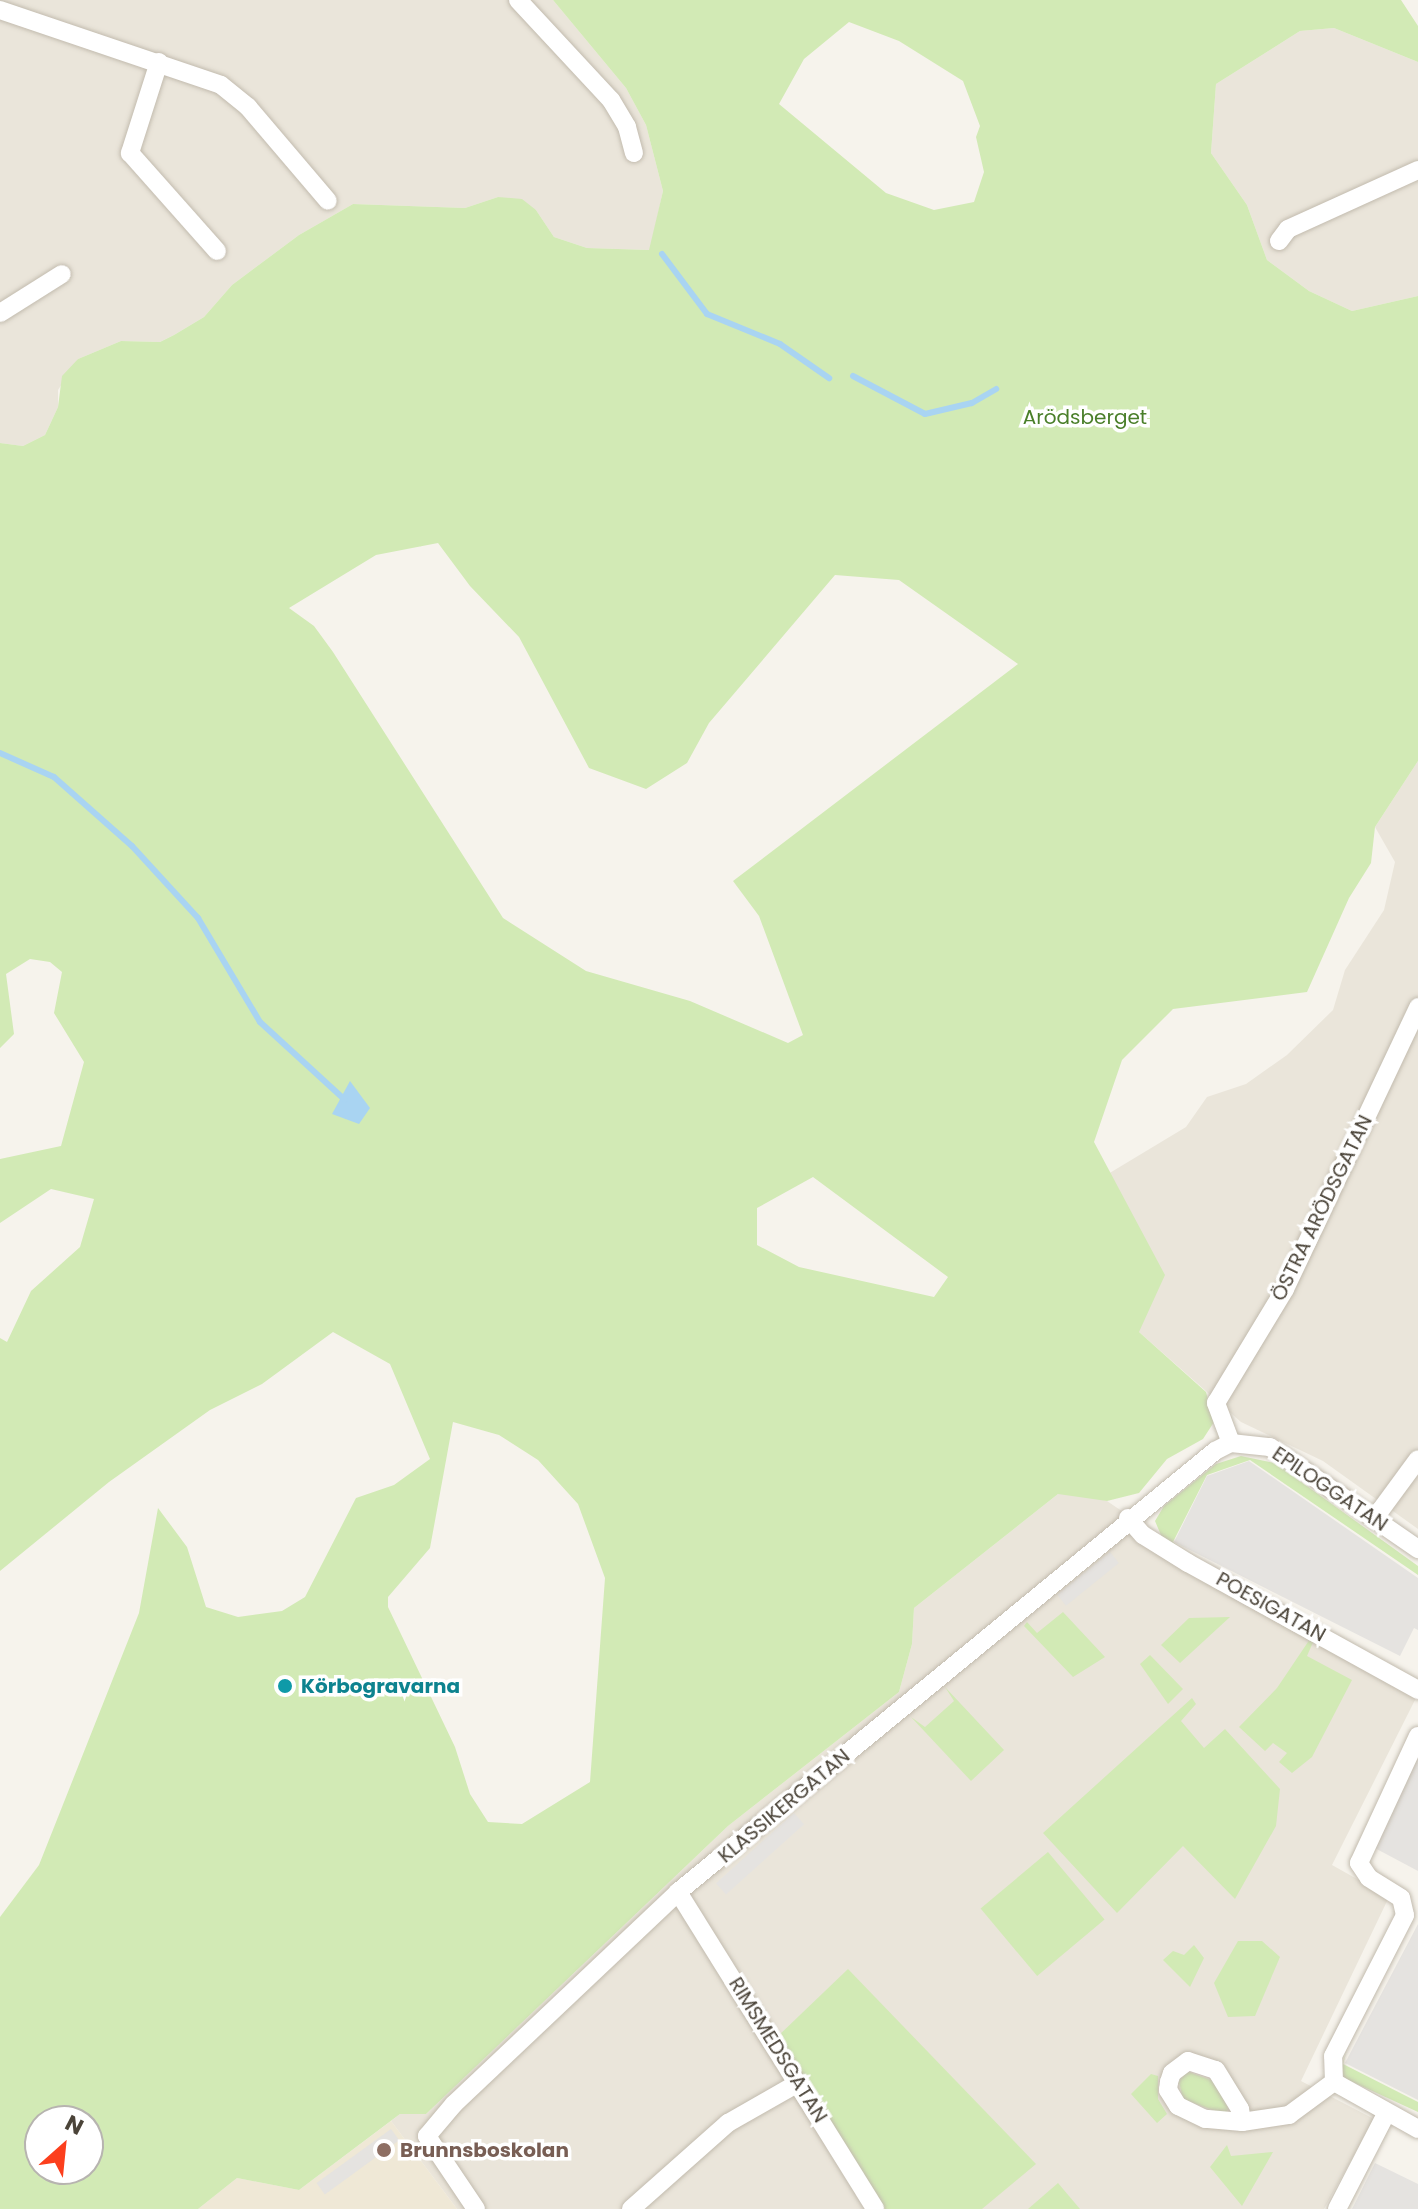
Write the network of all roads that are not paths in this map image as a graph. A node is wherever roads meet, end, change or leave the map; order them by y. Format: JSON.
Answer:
{"nodes":[{"id":1,"x":518,"y":0,"type":"edge"},
{"id":2,"x":0,"y":10,"type":"edge"},
{"id":3,"x":159,"y":62,"type":"junction"},
{"id":4,"x":634,"y":153,"type":"dead end"},
{"id":5,"x":1418,"y":170,"type":"edge"},
{"id":6,"x":328,"y":201,"type":"dead end"},
{"id":7,"x":1279,"y":241,"type":"dead end"},
{"id":8,"x":217,"y":251,"type":"dead end"},
{"id":9,"x":62,"y":274,"type":"dead end"},
{"id":10,"x":0,"y":313,"type":"edge"},
{"id":11,"x":1418,"y":1007,"type":"edge"},
{"id":12,"x":1231,"y":1443,"type":"junction"},
{"id":13,"x":1418,"y":1459,"type":"edge"},
{"id":14,"x":1128,"y":1518,"type":"junction"},
{"id":15,"x":1374,"y":1519,"type":"junction"},
{"id":16,"x":1418,"y":1549,"type":"edge"},
{"id":17,"x":1418,"y":1690,"type":"edge"},
{"id":18,"x":1418,"y":1736,"type":"edge"},
{"id":19,"x":678,"y":1892,"type":"junction"},
{"id":20,"x":1334,"y":2082,"type":"junction"},
{"id":21,"x":798,"y":2083,"type":"junction"},
{"id":22,"x":1386,"y":2114,"type":"junction"},
{"id":23,"x":1242,"y":2122,"type":"dead end"},
{"id":24,"x":1418,"y":2129,"type":"edge"},
{"id":25,"x":476,"y":2209,"type":"edge"},
{"id":26,"x":631,"y":2209,"type":"edge"},
{"id":27,"x":875,"y":2209,"type":"edge"},
{"id":28,"x":1337,"y":2209,"type":"edge"}],
"edges":[{"from":1,"to":4,"type":"street"},
{"from":2,"to":3,"type":"street"},
{"from":3,"to":6,"type":"street"},
{"from":3,"to":8,"type":"street"},
{"from":5,"to":7,"type":"street"},
{"from":9,"to":10,"type":"street"},
{"from":11,"to":12,"type":"street","name":"ÖSTRA ARÖDSGATAN"},
{"from":12,"to":14,"type":"street","name":"KLASSIKERGATAN"},
{"from":12,"to":15,"type":"street","name":"EPILOGGATAN"},
{"from":13,"to":15,"type":"street"},
{"from":14,"to":17,"type":"street","name":"POESIGATAN"},
{"from":14,"to":19,"type":"street","name":"KLASSIKERGATAN"},
{"from":15,"to":16,"type":"street","name":"EPILOGGATAN"},
{"from":18,"to":20,"type":"street"},
{"from":19,"to":21,"type":"street","name":"RIMSMEDSGATAN"},
{"from":19,"to":25,"type":"street","name":"KLASSIKERGATAN"},
{"from":20,"to":22,"type":"street"},
{"from":20,"to":23,"type":"street"},
{"from":21,"to":26,"type":"street"},
{"from":21,"to":27,"type":"street","name":"RIMSMEDSGATAN"},
{"from":22,"to":24,"type":"street"},
{"from":22,"to":28,"type":"street"}]}
